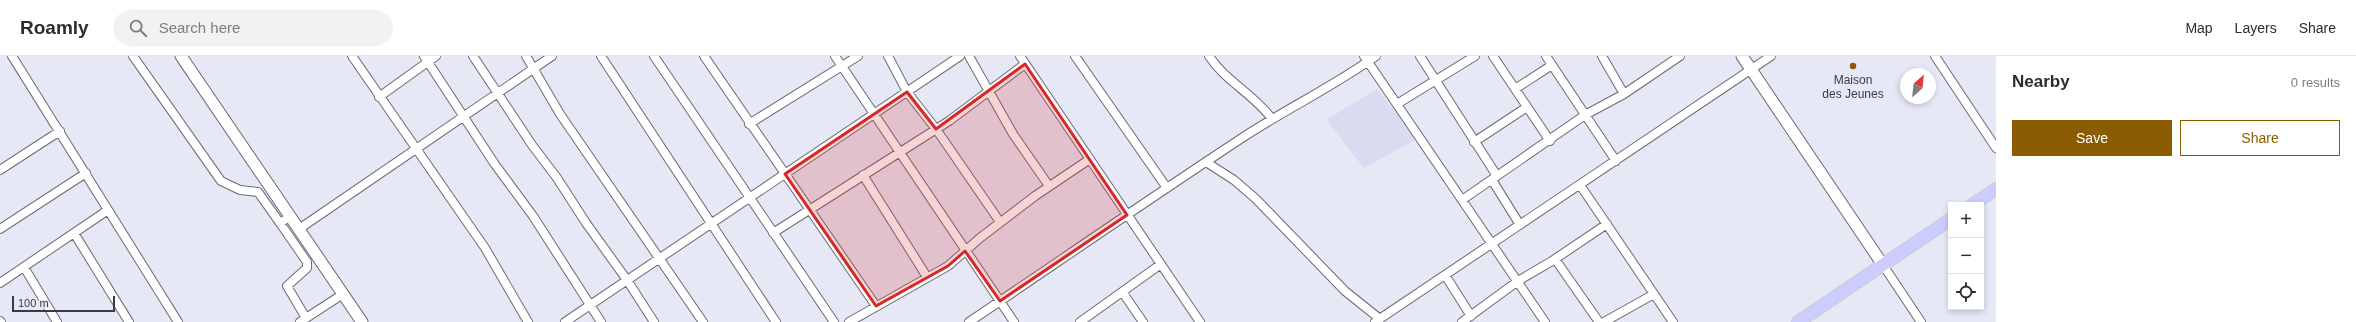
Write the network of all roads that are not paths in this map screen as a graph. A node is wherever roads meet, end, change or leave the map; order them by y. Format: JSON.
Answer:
{"nodes":[{"id":1,"x":12,"y":56,"type":"edge"},
{"id":2,"x":133,"y":56,"type":"edge"},
{"id":3,"x":181,"y":56,"type":"edge"},
{"id":4,"x":352,"y":56,"type":"edge"},
{"id":5,"x":436,"y":56,"type":"edge"},
{"id":6,"x":473,"y":56,"type":"edge"},
{"id":7,"x":526,"y":56,"type":"edge"},
{"id":8,"x":552,"y":56,"type":"edge"},
{"id":9,"x":601,"y":56,"type":"edge"},
{"id":10,"x":654,"y":56,"type":"edge"},
{"id":11,"x":704,"y":56,"type":"edge"},
{"id":12,"x":835,"y":56,"type":"edge"},
{"id":13,"x":858,"y":56,"type":"edge"},
{"id":14,"x":888,"y":56,"type":"edge"},
{"id":15,"x":960,"y":56,"type":"edge"},
{"id":16,"x":970,"y":56,"type":"edge"},
{"id":17,"x":1020,"y":56,"type":"edge"},
{"id":18,"x":1075,"y":56,"type":"edge"},
{"id":19,"x":1209,"y":56,"type":"edge"},
{"id":20,"x":1376,"y":56,"type":"edge"},
{"id":21,"x":1420,"y":56,"type":"edge"},
{"id":22,"x":1475,"y":56,"type":"edge"},
{"id":23,"x":1493,"y":56,"type":"edge"},
{"id":24,"x":1546,"y":56,"type":"edge"},
{"id":25,"x":1602,"y":56,"type":"edge"},
{"id":26,"x":1680,"y":56,"type":"edge"},
{"id":27,"x":1742,"y":56,"type":"edge"},
{"id":28,"x":1771,"y":56,"type":"edge"},
{"id":29,"x":1935,"y":56,"type":"edge"},
{"id":30,"x":426,"y":59,"type":"edge"},
{"id":31,"x":1366,"y":59,"type":"edge"},
{"id":32,"x":1025,"y":64,"type":"junction"},
{"id":33,"x":1552,"y":65,"type":"junction"},
{"id":34,"x":841,"y":66,"type":"junction"},
{"id":35,"x":534,"y":68,"type":"junction"},
{"id":36,"x":1751,"y":70,"type":"junction"},
{"id":37,"x":1437,"y":80,"type":"junction"},
{"id":38,"x":1515,"y":89,"type":"junction"},
{"id":39,"x":989,"y":91,"type":"junction"},
{"id":40,"x":907,"y":92,"type":"junction"},
{"id":41,"x":497,"y":93,"type":"junction"},
{"id":42,"x":1624,"y":94,"type":"junction"},
{"id":43,"x":379,"y":97,"type":"junction"},
{"id":44,"x":1397,"y":104,"type":"junction"},
{"id":45,"x":1527,"y":107,"type":"junction"},
{"id":46,"x":873,"y":115,"type":"junction"},
{"id":47,"x":1585,"y":115,"type":"junction"},
{"id":48,"x":463,"y":116,"type":"junction"},
{"id":49,"x":1272,"y":119,"type":"junction"},
{"id":50,"x":749,"y":124,"type":"junction"},
{"id":51,"x":936,"y":129,"type":"junction"},
{"id":52,"x":60,"y":132,"type":"junction"},
{"id":53,"x":1550,"y":141,"type":"junction"},
{"id":54,"x":1474,"y":142,"type":"junction"},
{"id":55,"x":1996,"y":148,"type":"edge"},
{"id":56,"x":415,"y":149,"type":"junction"},
{"id":57,"x":899,"y":152,"type":"junction"},
{"id":58,"x":1090,"y":159,"type":"junction"},
{"id":59,"x":1206,"y":162,"type":"junction"},
{"id":60,"x":1616,"y":162,"type":"junction"},
{"id":61,"x":0,"y":170,"type":"edge"},
{"id":62,"x":86,"y":173,"type":"junction"},
{"id":63,"x":785,"y":174,"type":"junction"},
{"id":64,"x":863,"y":175,"type":"junction"},
{"id":65,"x":1495,"y":178,"type":"junction"},
{"id":66,"x":1580,"y":185,"type":"junction"},
{"id":67,"x":1049,"y":186,"type":"junction"},
{"id":68,"x":1167,"y":188,"type":"junction"},
{"id":69,"x":1996,"y":189,"type":"edge"},
{"id":70,"x":749,"y":198,"type":"junction"},
{"id":71,"x":1462,"y":200,"type":"junction"},
{"id":72,"x":1976,"y":202,"type":"edge"},
{"id":73,"x":108,"y":210,"type":"junction"},
{"id":74,"x":809,"y":210,"type":"junction"},
{"id":75,"x":1127,"y":215,"type":"junction"},
{"id":76,"x":290,"y":216,"type":"junction"},
{"id":77,"x":1948,"y":221,"type":"edge"},
{"id":78,"x":1000,"y":222,"type":"junction"},
{"id":79,"x":280,"y":223,"type":"junction"},
{"id":80,"x":711,"y":224,"type":"junction"},
{"id":81,"x":1606,"y":224,"type":"junction"},
{"id":82,"x":1520,"y":225,"type":"junction"},
{"id":83,"x":0,"y":229,"type":"edge"},
{"id":84,"x":299,"y":229,"type":"junction"},
{"id":85,"x":74,"y":233,"type":"junction"},
{"id":86,"x":773,"y":233,"type":"junction"},
{"id":87,"x":1492,"y":244,"type":"junction"},
{"id":88,"x":965,"y":251,"type":"junction"},
{"id":89,"x":1555,"y":258,"type":"junction"},
{"id":90,"x":659,"y":259,"type":"junction"},
{"id":91,"x":1161,"y":264,"type":"junction"},
{"id":92,"x":1883,"y":265,"type":"junction"},
{"id":93,"x":24,"y":267,"type":"junction"},
{"id":94,"x":1445,"y":275,"type":"junction"},
{"id":95,"x":927,"y":277,"type":"junction"},
{"id":96,"x":628,"y":280,"type":"junction"},
{"id":97,"x":1518,"y":281,"type":"junction"},
{"id":98,"x":0,"y":283,"type":"edge"},
{"id":99,"x":1123,"y":293,"type":"junction"},
{"id":100,"x":343,"y":294,"type":"junction"},
{"id":101,"x":1654,"y":294,"type":"junction"},
{"id":102,"x":1000,"y":301,"type":"junction"},
{"id":103,"x":590,"y":306,"type":"junction"},
{"id":104,"x":876,"y":306,"type":"junction"},
{"id":105,"x":1471,"y":316,"type":"junction"},
{"id":106,"x":303,"y":320,"type":"edge"},
{"id":107,"x":1378,"y":320,"type":"edge"},
{"id":108,"x":57,"y":322,"type":"edge"},
{"id":109,"x":129,"y":322,"type":"edge"},
{"id":110,"x":178,"y":322,"type":"edge"},
{"id":111,"x":362,"y":322,"type":"edge"},
{"id":112,"x":528,"y":322,"type":"edge"},
{"id":113,"x":565,"y":322,"type":"edge"},
{"id":114,"x":601,"y":322,"type":"edge"},
{"id":115,"x":654,"y":322,"type":"edge"},
{"id":116,"x":703,"y":322,"type":"edge"},
{"id":117,"x":776,"y":322,"type":"edge"},
{"id":118,"x":834,"y":322,"type":"edge"},
{"id":119,"x":850,"y":322,"type":"edge"},
{"id":120,"x":969,"y":322,"type":"edge"},
{"id":121,"x":1014,"y":322,"type":"edge"},
{"id":122,"x":1080,"y":322,"type":"edge"},
{"id":123,"x":1143,"y":322,"type":"edge"},
{"id":124,"x":1200,"y":322,"type":"edge"},
{"id":125,"x":1462,"y":322,"type":"edge"},
{"id":126,"x":1545,"y":322,"type":"edge"},
{"id":127,"x":1600,"y":322,"type":"edge"},
{"id":128,"x":1604,"y":322,"type":"edge"},
{"id":129,"x":1673,"y":322,"type":"edge"},
{"id":130,"x":1798,"y":322,"type":"edge"},
{"id":131,"x":1921,"y":322,"type":"edge"}],
"edges":[{"from":1,"to":52,"type":"street"},
{"from":2,"to":79,"type":"street"},
{"from":3,"to":76,"type":"street"},
{"from":4,"to":43,"type":"street"},
{"from":5,"to":30,"type":"street"},
{"from":6,"to":41,"type":"street"},
{"from":7,"to":35,"type":"street"},
{"from":8,"to":35,"type":"street"},
{"from":9,"to":80,"type":"street"},
{"from":10,"to":70,"type":"street"},
{"from":11,"to":50,"type":"street"},
{"from":12,"to":34,"type":"street"},
{"from":13,"to":34,"type":"street"},
{"from":14,"to":40,"type":"street"},
{"from":15,"to":40,"type":"street"},
{"from":16,"to":39,"type":"street"},
{"from":17,"to":32,"type":"street"},
{"from":18,"to":68,"type":"street"},
{"from":19,"to":49,"type":"street"},
{"from":20,"to":31,"type":"street"},
{"from":21,"to":37,"type":"street"},
{"from":22,"to":37,"type":"street"},
{"from":23,"to":38,"type":"street"},
{"from":24,"to":33,"type":"street"},
{"from":25,"to":42,"type":"street"},
{"from":26,"to":42,"type":"street"},
{"from":27,"to":36,"type":"street"},
{"from":28,"to":36,"type":"street"},
{"from":29,"to":55,"type":"street"},
{"from":30,"to":43,"type":"street"},
{"from":30,"to":48,"type":"street"},
{"from":31,"to":44,"type":"street"},
{"from":31,"to":49,"type":"street"},
{"from":32,"to":39,"type":"street"},
{"from":32,"to":58,"type":"street"},
{"from":33,"to":38,"type":"street"},
{"from":33,"to":47,"type":"street"},
{"from":34,"to":46,"type":"street"},
{"from":34,"to":50,"type":"street"},
{"from":35,"to":41,"type":"street"},
{"from":35,"to":90,"type":"street"},
{"from":36,"to":60,"type":"street"},
{"from":36,"to":92,"type":"street"},
{"from":37,"to":44,"type":"street"},
{"from":37,"to":54,"type":"street"},
{"from":38,"to":45,"type":"street"},
{"from":39,"to":51,"type":"street"},
{"from":39,"to":67,"type":"street"},
{"from":40,"to":46,"type":"street"},
{"from":40,"to":51,"type":"street"},
{"from":41,"to":48,"type":"street"},
{"from":41,"to":96,"type":"street"},
{"from":42,"to":47,"type":"street"},
{"from":43,"to":56,"type":"street"},
{"from":44,"to":71,"type":"street"},
{"from":45,"to":53,"type":"street"},
{"from":45,"to":54,"type":"street"},
{"from":46,"to":57,"type":"street"},
{"from":46,"to":63,"type":"street"},
{"from":47,"to":53,"type":"street"},
{"from":47,"to":60,"type":"street"},
{"from":48,"to":56,"type":"street"},
{"from":48,"to":103,"type":"street"},
{"from":49,"to":59,"type":"street"},
{"from":50,"to":63,"type":"street"},
{"from":51,"to":57,"type":"street"},
{"from":51,"to":78,"type":"street"},
{"from":52,"to":61,"type":"street"},
{"from":52,"to":62,"type":"street"},
{"from":53,"to":65,"type":"street"},
{"from":54,"to":65,"type":"street"},
{"from":56,"to":84,"type":"street"},
{"from":56,"to":112,"type":"street"},
{"from":57,"to":64,"type":"street"},
{"from":57,"to":88,"type":"street"},
{"from":58,"to":67,"type":"street"},
{"from":58,"to":75,"type":"street"},
{"from":59,"to":68,"type":"street"},
{"from":59,"to":107,"type":"street"},
{"from":60,"to":66,"type":"street"},
{"from":62,"to":73,"type":"street"},
{"from":62,"to":83,"type":"street"},
{"from":63,"to":70,"type":"street"},
{"from":63,"to":74,"type":"street"},
{"from":64,"to":74,"type":"street"},
{"from":64,"to":95,"type":"street"},
{"from":65,"to":71,"type":"street"},
{"from":65,"to":82,"type":"street"},
{"from":66,"to":81,"type":"street"},
{"from":66,"to":82,"type":"street"},
{"from":67,"to":78,"type":"street"},
{"from":68,"to":75,"type":"street"},
{"from":69,"to":72,"type":"main road"},
{"from":70,"to":80,"type":"street"},
{"from":70,"to":86,"type":"street"},
{"from":71,"to":87,"type":"street"},
{"from":73,"to":85,"type":"street"},
{"from":73,"to":110,"type":"street"},
{"from":74,"to":86,"type":"street"},
{"from":74,"to":104,"type":"street"},
{"from":75,"to":91,"type":"street"},
{"from":75,"to":102,"type":"street"},
{"from":76,"to":79,"type":"street"},
{"from":76,"to":84,"type":"street"},
{"from":77,"to":92,"type":"main road"},
{"from":78,"to":88,"type":"street"},
{"from":79,"to":106,"type":"street"},
{"from":80,"to":90,"type":"street"},
{"from":80,"to":117,"type":"street"},
{"from":81,"to":89,"type":"street"},
{"from":81,"to":101,"type":"street"},
{"from":82,"to":87,"type":"street"},
{"from":84,"to":100,"type":"street"},
{"from":85,"to":93,"type":"street"},
{"from":85,"to":109,"type":"street"},
{"from":86,"to":118,"type":"street"},
{"from":87,"to":94,"type":"street"},
{"from":87,"to":97,"type":"street"},
{"from":88,"to":95,"type":"street"},
{"from":88,"to":102,"type":"street"},
{"from":89,"to":97,"type":"street"},
{"from":89,"to":127,"type":"street"},
{"from":90,"to":96,"type":"street"},
{"from":90,"to":116,"type":"street"},
{"from":91,"to":99,"type":"street"},
{"from":91,"to":124,"type":"street"},
{"from":92,"to":130,"type":"main road"},
{"from":92,"to":131,"type":"street"},
{"from":93,"to":98,"type":"street"},
{"from":93,"to":108,"type":"street"},
{"from":94,"to":105,"type":"street"},
{"from":94,"to":107,"type":"street"},
{"from":95,"to":104,"type":"street"},
{"from":96,"to":103,"type":"street"},
{"from":96,"to":115,"type":"street"},
{"from":97,"to":105,"type":"street"},
{"from":97,"to":126,"type":"street"},
{"from":99,"to":122,"type":"street"},
{"from":99,"to":123,"type":"street"},
{"from":100,"to":106,"type":"street"},
{"from":100,"to":111,"type":"street"},
{"from":101,"to":128,"type":"street"},
{"from":101,"to":129,"type":"street"},
{"from":102,"to":120,"type":"street"},
{"from":102,"to":121,"type":"street"},
{"from":103,"to":113,"type":"street"},
{"from":103,"to":114,"type":"street"},
{"from":104,"to":119,"type":"street"},
{"from":105,"to":125,"type":"street"}]}
